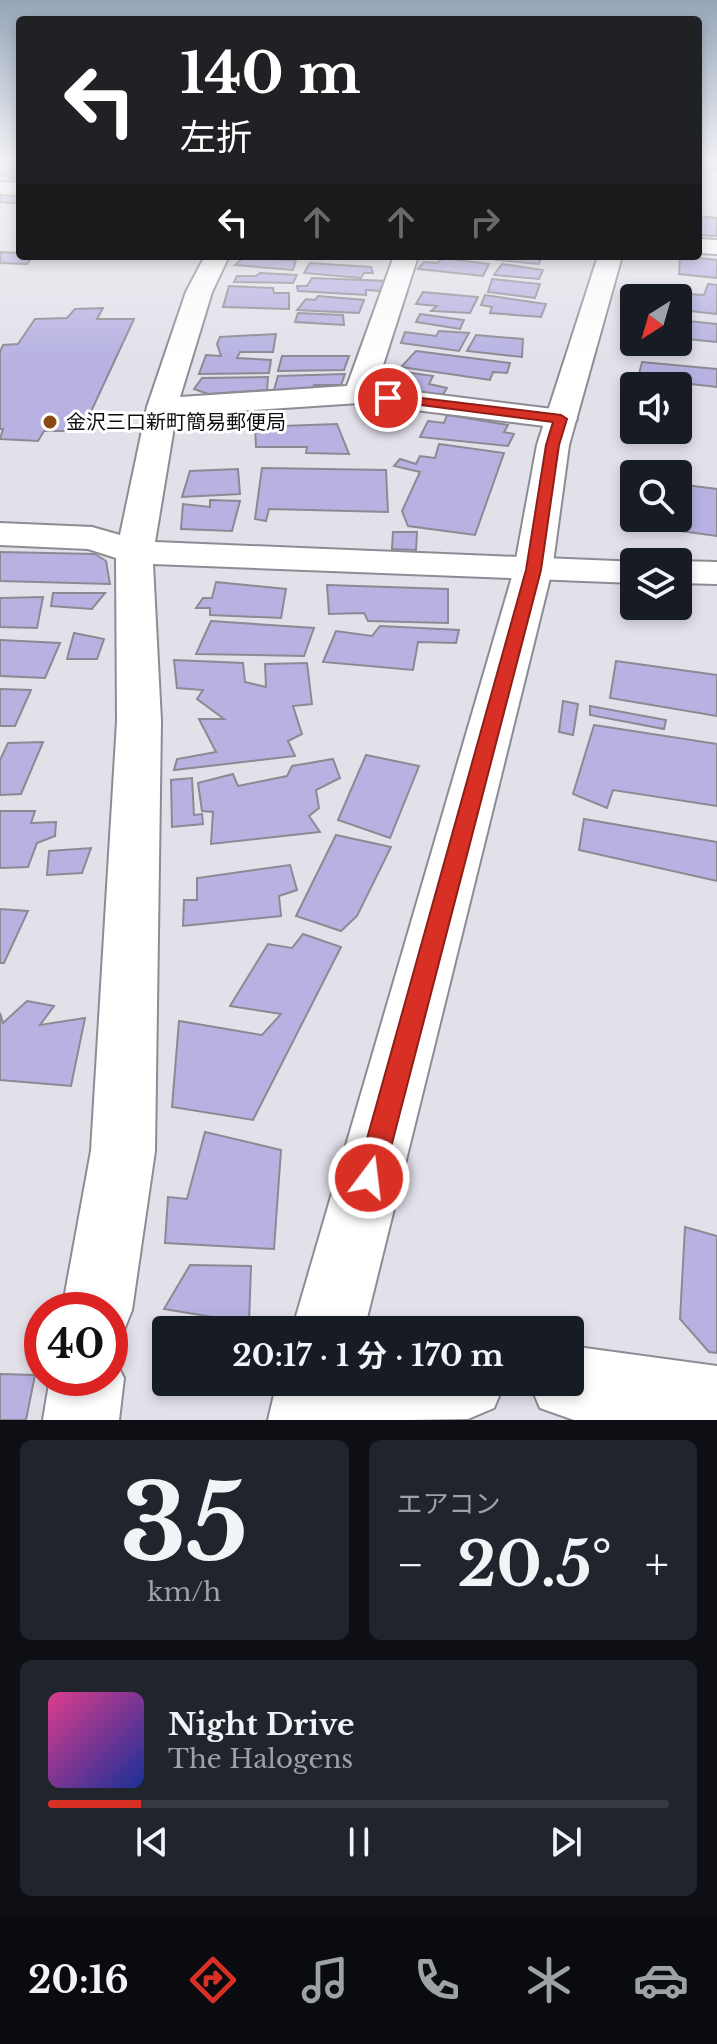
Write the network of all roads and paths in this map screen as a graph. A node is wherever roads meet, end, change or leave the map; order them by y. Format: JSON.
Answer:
{"nodes":[{"id":1,"x":215,"y":260,"type":"edge"},
{"id":2,"x":405,"y":260,"type":"edge"},
{"id":3,"x":609,"y":260,"type":"edge"},
{"id":4,"x":359,"y":394,"type":"junction"},
{"id":5,"x":162,"y":407,"type":"junction"},
{"id":6,"x":561,"y":419,"type":"junction"},
{"id":7,"x":0,"y":534,"type":"edge"},
{"id":8,"x":134,"y":552,"type":"junction"},
{"id":9,"x":533,"y":570,"type":"junction"},
{"id":10,"x":620,"y":572,"type":"edge"},
{"id":11,"x":692,"y":572,"type":"edge"},
{"id":12,"x":717,"y":573,"type":"edge"},
{"id":13,"x":100,"y":1292,"type":"edge"},
{"id":14,"x":333,"y":1316,"type":"edge"},
{"id":15,"x":584,"y":1385,"type":"edge"},
{"id":16,"x":84,"y":1396,"type":"edge"},
{"id":17,"x":717,"y":1403,"type":"edge"},
{"id":18,"x":81,"y":1420,"type":"edge"}],
"edges":[{"from":1,"to":5,"type":"street"},
{"from":2,"to":4,"type":"street"},
{"from":3,"to":6,"type":"street"},
{"from":4,"to":5,"type":"street"},
{"from":4,"to":6,"type":"street"},
{"from":5,"to":8,"type":"street"},
{"from":6,"to":9,"type":"street"},
{"from":7,"to":8,"type":"street"},
{"from":8,"to":9,"type":"street"},
{"from":8,"to":13,"type":"street"},
{"from":9,"to":10,"type":"street"},
{"from":9,"to":14,"type":"street"},
{"from":11,"to":12,"type":"street"},
{"from":15,"to":17,"type":"street"},
{"from":16,"to":18,"type":"street"}]}
